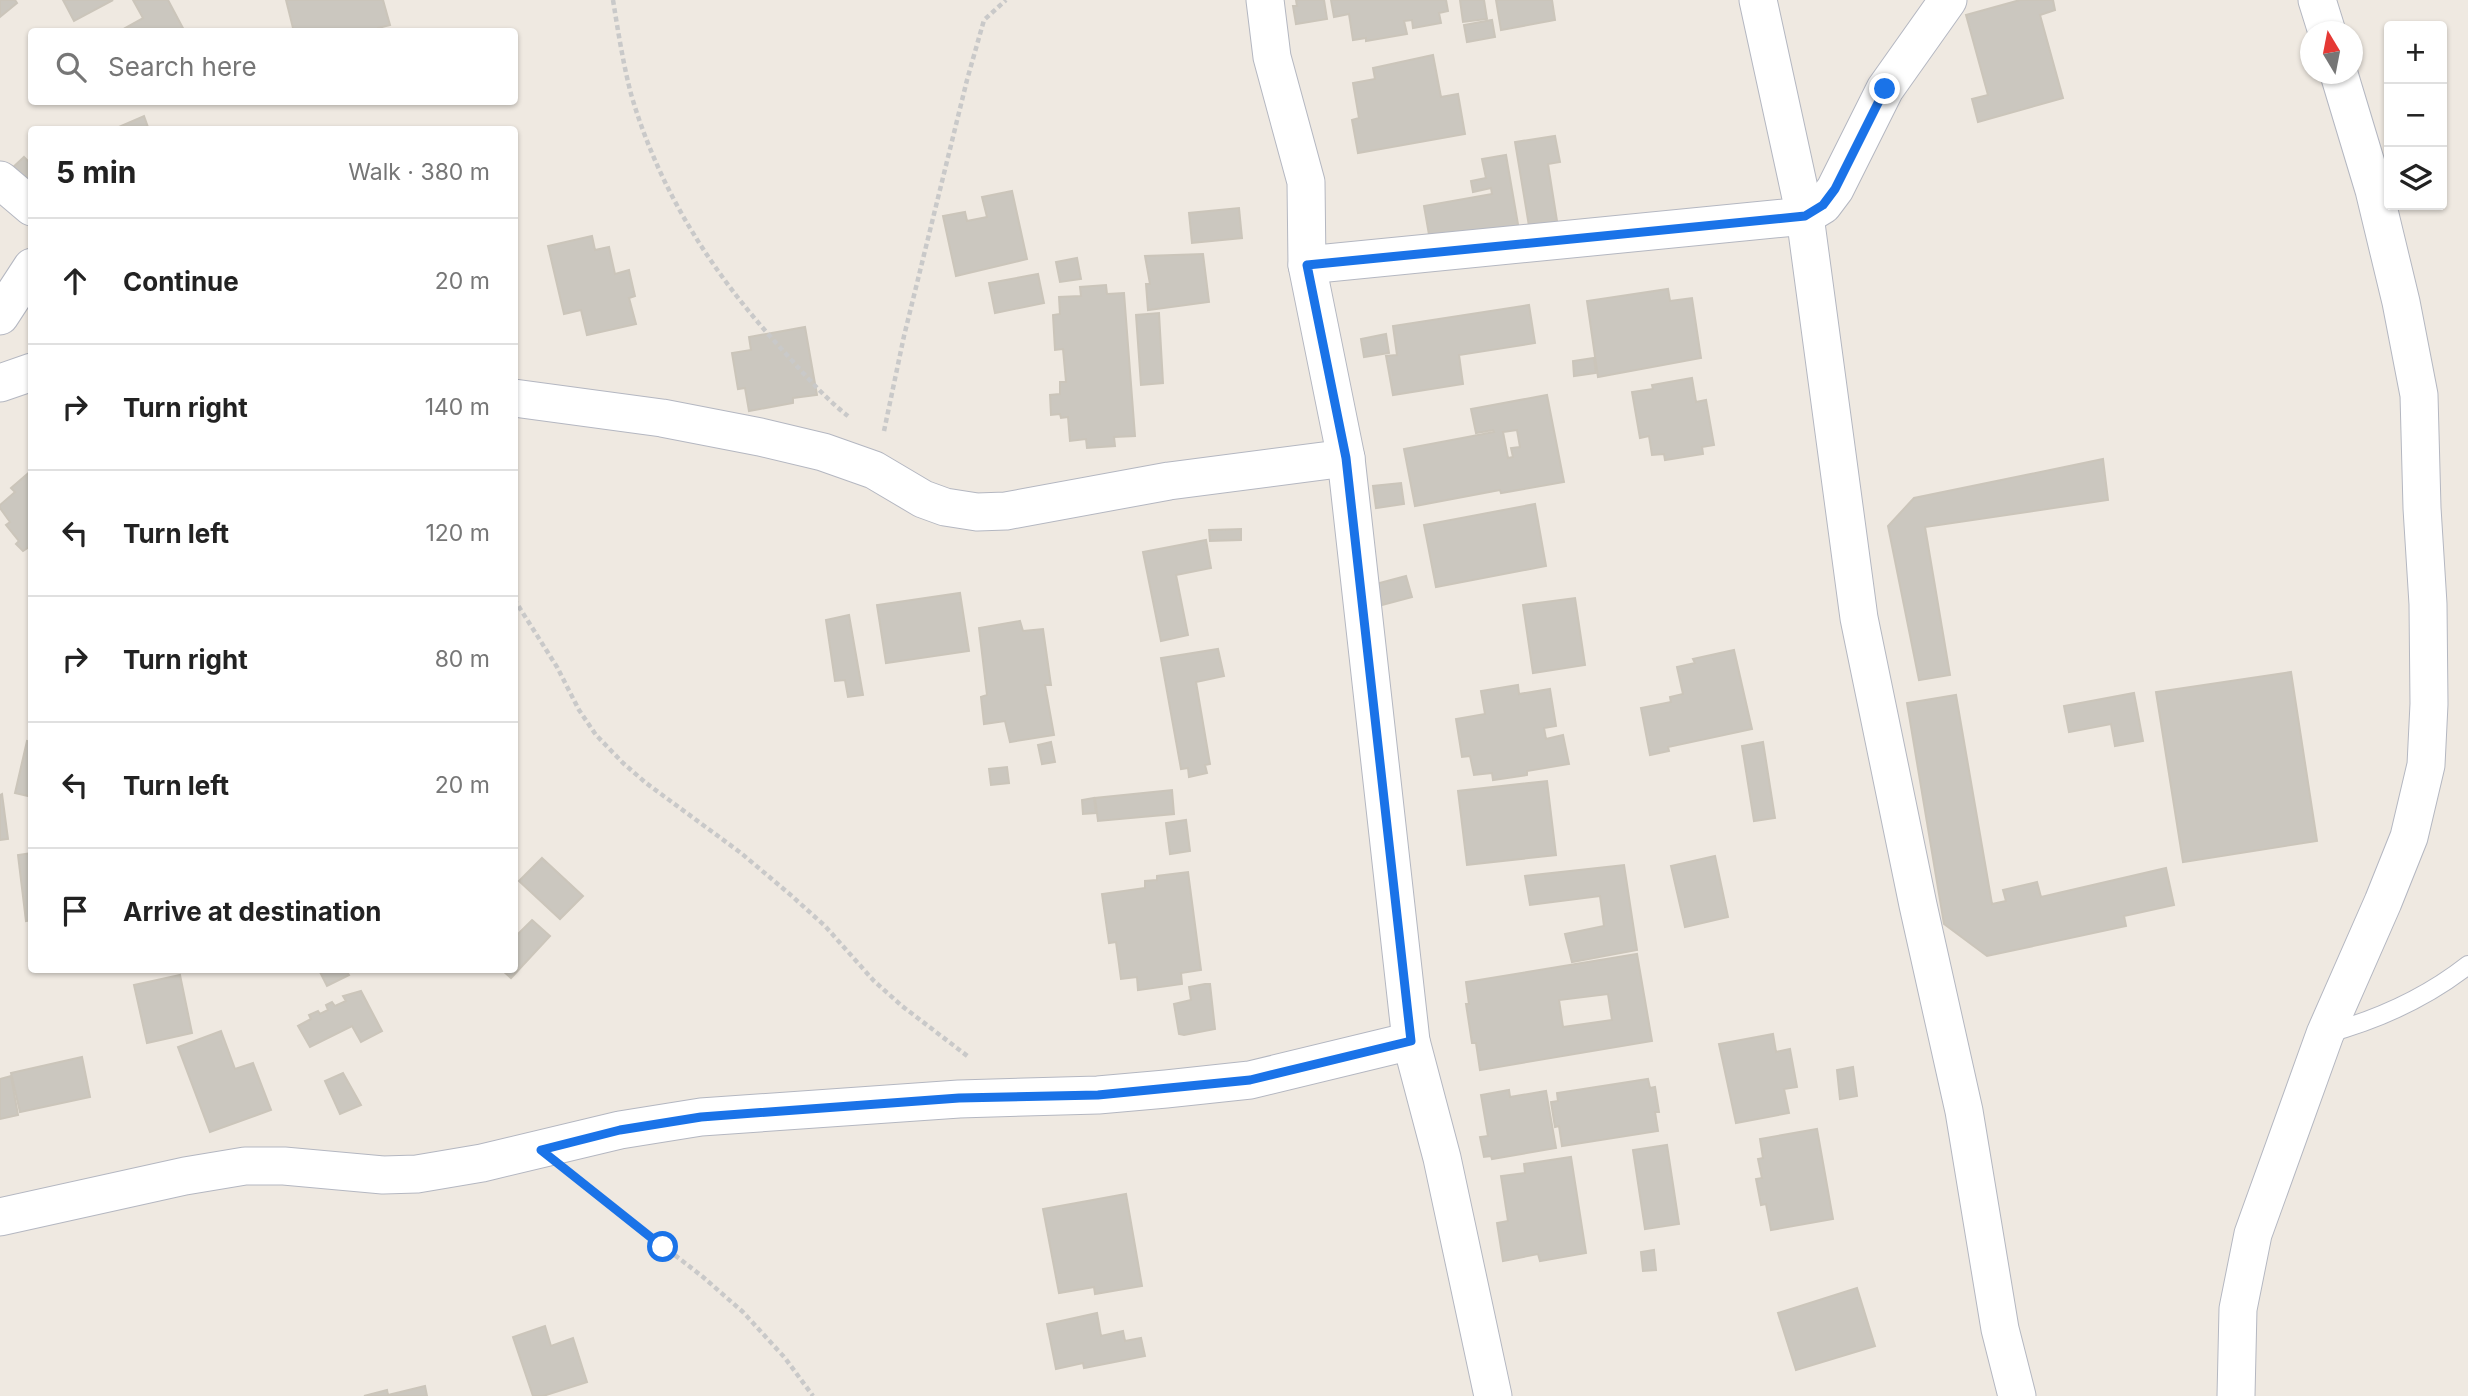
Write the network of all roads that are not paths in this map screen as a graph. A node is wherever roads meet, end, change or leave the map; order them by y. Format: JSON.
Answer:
{"nodes":[{"id":1,"x":1265,"y":0,"type":"edge"},
{"id":2,"x":1758,"y":0,"type":"edge"},
{"id":3,"x":1948,"y":0,"type":"edge"},
{"id":4,"x":2318,"y":0,"type":"edge"},
{"id":5,"x":2324,"y":21,"type":"edge"},
{"id":6,"x":2342,"y":84,"type":"edge"},
{"id":7,"x":0,"y":180,"type":"edge"},
{"id":8,"x":28,"y":204,"type":"edge"},
{"id":9,"x":1805,"y":216,"type":"junction"},
{"id":10,"x":1307,"y":265,"type":"junction"},
{"id":11,"x":28,"y":273,"type":"edge"},
{"id":12,"x":0,"y":316,"type":"edge"},
{"id":13,"x":28,"y":373,"type":"edge"},
{"id":14,"x":0,"y":383,"type":"edge"},
{"id":15,"x":518,"y":399,"type":"edge"},
{"id":16,"x":1346,"y":458,"type":"junction"},
{"id":17,"x":2468,"y":965,"type":"edge"},
{"id":18,"x":2325,"y":1034,"type":"junction"},
{"id":19,"x":1411,"y":1041,"type":"junction"},
{"id":20,"x":0,"y":1217,"type":"edge"},
{"id":21,"x":1493,"y":1396,"type":"edge"},
{"id":22,"x":2017,"y":1396,"type":"edge"},
{"id":23,"x":2236,"y":1396,"type":"edge"}],
"edges":[{"from":1,"to":10,"type":"street"},
{"from":2,"to":9,"type":"street"},
{"from":3,"to":9,"type":"street"},
{"from":4,"to":5,"type":"street"},
{"from":6,"to":18,"type":"street"},
{"from":7,"to":8,"type":"street"},
{"from":9,"to":10,"type":"street"},
{"from":9,"to":22,"type":"street"},
{"from":10,"to":16,"type":"street"},
{"from":11,"to":12,"type":"street"},
{"from":13,"to":14,"type":"street"},
{"from":15,"to":16,"type":"street"},
{"from":16,"to":19,"type":"street"},
{"from":17,"to":18,"type":"lane"},
{"from":18,"to":23,"type":"street"},
{"from":19,"to":20,"type":"street"},
{"from":19,"to":21,"type":"street"}]}
